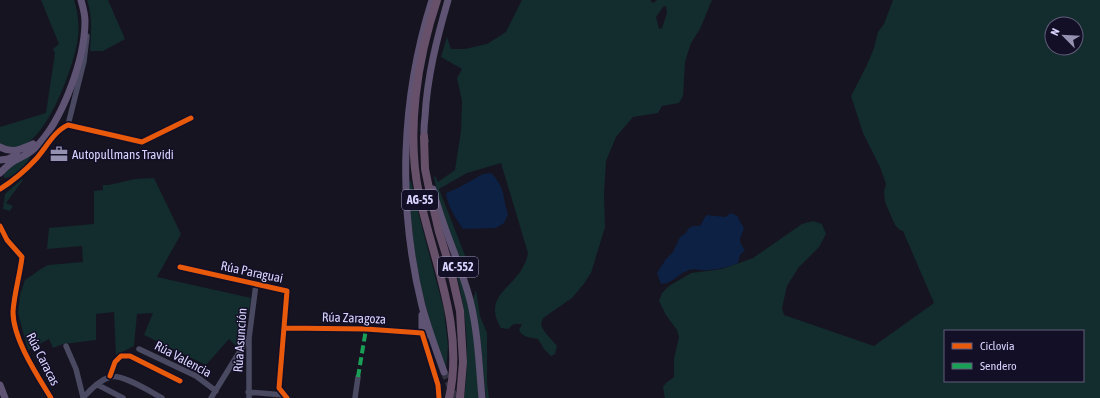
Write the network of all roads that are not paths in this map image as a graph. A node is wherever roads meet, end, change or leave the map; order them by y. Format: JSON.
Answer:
{"nodes":[{"id":1,"x":81,"y":0,"type":"edge"},
{"id":2,"x":432,"y":0,"type":"edge"},
{"id":3,"x":437,"y":0,"type":"edge"},
{"id":4,"x":448,"y":0,"type":"edge"},
{"id":5,"x":85,"y":20,"type":"junction"},
{"id":6,"x":191,"y":118,"type":"dead end"},
{"id":7,"x":68,"y":125,"type":"junction"},
{"id":8,"x":45,"y":135,"type":"junction"},
{"id":9,"x":424,"y":137,"type":"junction"},
{"id":10,"x":33,"y":144,"type":"junction"},
{"id":11,"x":0,"y":147,"type":"edge"},
{"id":12,"x":0,"y":160,"type":"edge"},
{"id":13,"x":0,"y":173,"type":"edge"},
{"id":14,"x":0,"y":189,"type":"edge"},
{"id":15,"x":0,"y":226,"type":"edge"},
{"id":16,"x":0,"y":237,"type":"edge"},
{"id":17,"x":7,"y":240,"type":"junction"},
{"id":18,"x":180,"y":267,"type":"dead end"},
{"id":19,"x":256,"y":284,"type":"junction"},
{"id":20,"x":422,"y":305,"type":"junction"},
{"id":21,"x":284,"y":328,"type":"junction"},
{"id":22,"x":422,"y":333,"type":"junction"},
{"id":23,"x":431,"y":336,"type":"junction"},
{"id":24,"x":249,"y":338,"type":"junction"},
{"id":25,"x":66,"y":346,"type":"dead end"},
{"id":26,"x":139,"y":348,"type":"dead end"},
{"id":27,"x":444,"y":372,"type":"tunnel mouth"},
{"id":28,"x":110,"y":376,"type":"junction"},
{"id":29,"x":358,"y":377,"type":"dead end"},
{"id":30,"x":180,"y":381,"type":"dead end"},
{"id":31,"x":98,"y":384,"type":"junction"},
{"id":32,"x":0,"y":385,"type":"edge"},
{"id":33,"x":216,"y":391,"type":"junction"},
{"id":34,"x":249,"y":395,"type":"edge"},
{"id":35,"x":285,"y":396,"type":"edge"},
{"id":36,"x":5,"y":398,"type":"edge"},
{"id":37,"x":51,"y":398,"type":"edge"},
{"id":38,"x":83,"y":398,"type":"edge"},
{"id":39,"x":123,"y":398,"type":"edge"},
{"id":40,"x":162,"y":398,"type":"edge"},
{"id":41,"x":212,"y":398,"type":"edge"},
{"id":42,"x":355,"y":398,"type":"edge"},
{"id":43,"x":439,"y":398,"type":"edge"},
{"id":44,"x":449,"y":398,"type":"edge"},
{"id":45,"x":460,"y":398,"type":"edge"},
{"id":46,"x":482,"y":398,"type":"edge"}],
"edges":[{"from":1,"to":5,"type":"main road"},
{"from":2,"to":20,"type":"main road"},
{"from":3,"to":44,"type":"highway","number":"AG-55"},
{"from":4,"to":9,"type":"main road","number":"AC-552"},
{"from":5,"to":7,"type":"street"},
{"from":5,"to":8,"type":"main road"},
{"from":6,"to":7,"type":"street"},
{"from":7,"to":14,"type":"street"},
{"from":8,"to":10,"type":"main road"},
{"from":8,"to":13,"type":"main road"},
{"from":9,"to":45,"type":"highway","number":"AG-55"},
{"from":9,"to":46,"type":"main road","number":"AC-552"},
{"from":10,"to":11,"type":"main road"},
{"from":10,"to":12,"type":"main road"},
{"from":15,"to":17,"type":"street","name":"Rúa Caracas"},
{"from":16,"to":17,"type":"street","name":"Rúa Caracas"},
{"from":17,"to":37,"type":"street","name":"Rúa Caracas"},
{"from":18,"to":19,"type":"street","name":"Rúa Paraguai"},
{"from":19,"to":21,"type":"street","name":"Rúa Paraguai"},
{"from":19,"to":24,"type":"street","name":"Rúa Asunción"},
{"from":20,"to":22,"type":"main road"},
{"from":20,"to":23,"type":"main road"},
{"from":21,"to":22,"type":"street","name":"Rúa Zaragoza"},
{"from":21,"to":35,"type":"street","name":"Rúa Paraguai"},
{"from":22,"to":23,"type":"main road"},
{"from":22,"to":43,"type":"street"},
{"from":23,"to":27,"type":"main road"},
{"from":24,"to":33,"type":"street"},
{"from":24,"to":34,"type":"street","name":"Rúa Asunción"},
{"from":25,"to":38,"type":"street"},
{"from":26,"to":33,"type":"street","name":"Rúa Valencia"},
{"from":28,"to":30,"type":"street"},
{"from":28,"to":31,"type":"street"},
{"from":28,"to":40,"type":"street"},
{"from":29,"to":42,"type":"street"},
{"from":31,"to":38,"type":"street"},
{"from":31,"to":39,"type":"street"},
{"from":32,"to":36,"type":"main road"},
{"from":33,"to":41,"type":"street"},
{"from":34,"to":35,"type":"street","name":"Rúa Paraguai"}]}
